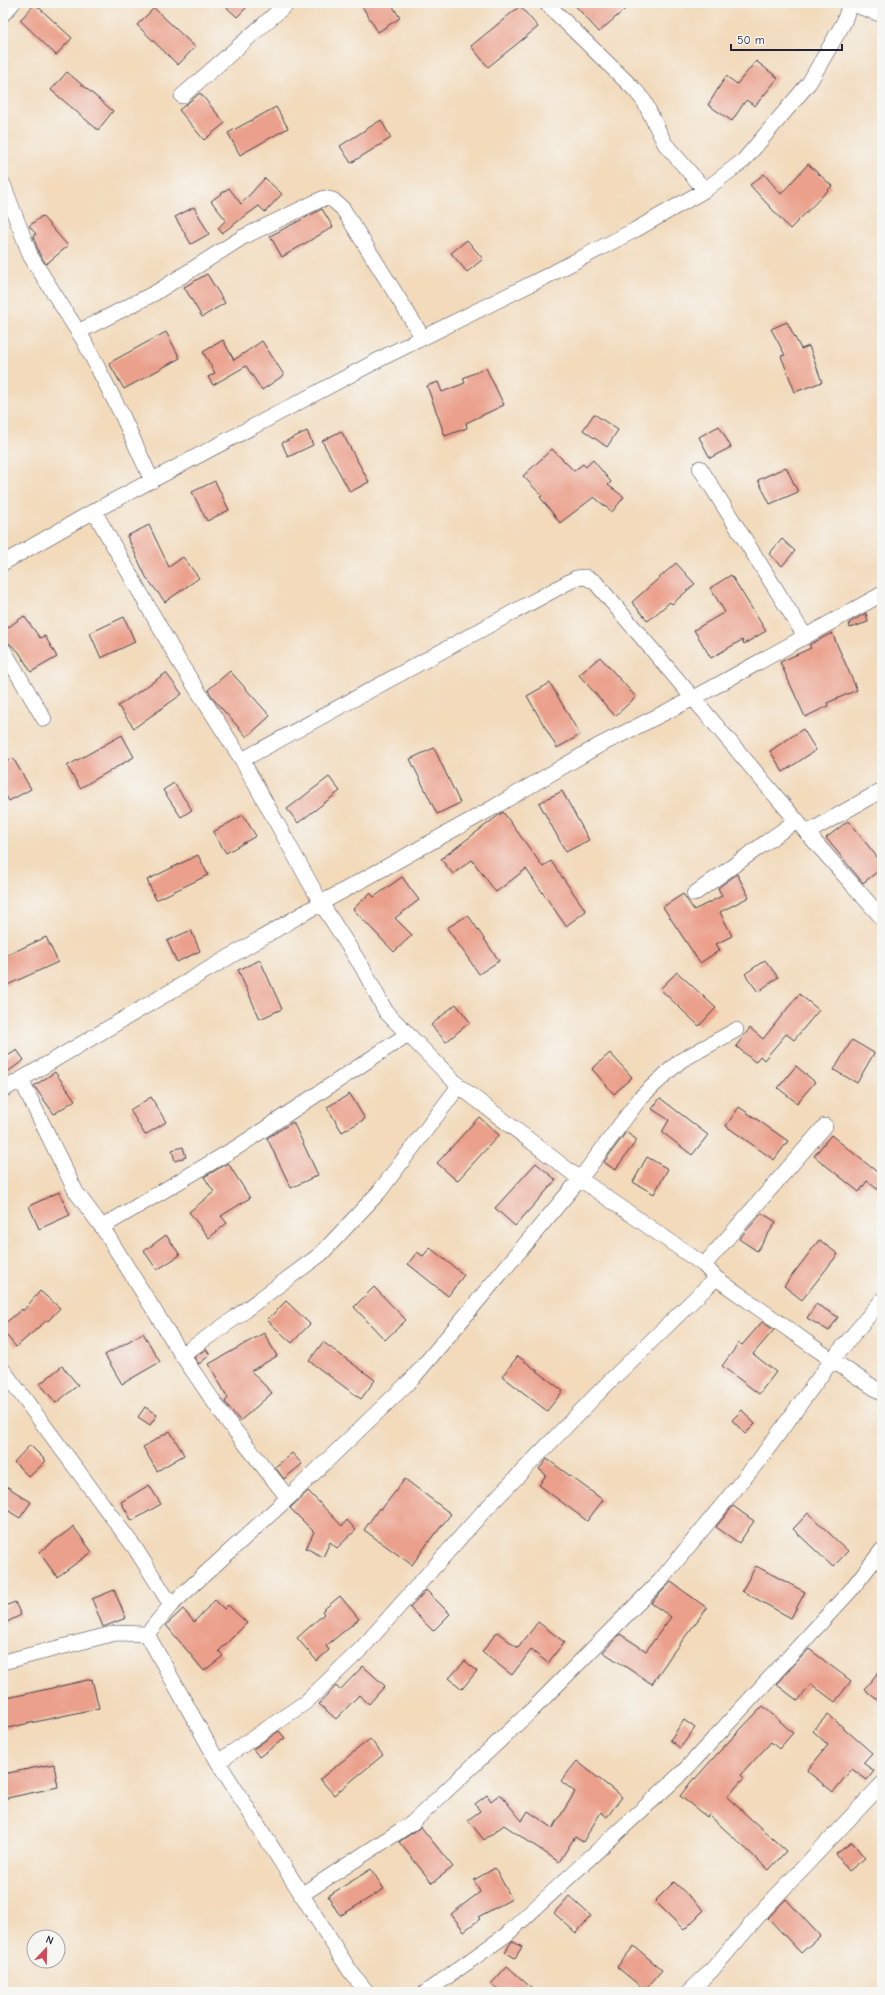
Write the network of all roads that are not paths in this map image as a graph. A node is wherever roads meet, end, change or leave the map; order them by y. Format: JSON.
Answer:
{"nodes":[{"id":1,"x":13,"y":3,"type":"edge"},
{"id":2,"x":288,"y":3,"type":"edge"},
{"id":3,"x":546,"y":3,"type":"edge"},
{"id":4,"x":850,"y":3,"type":"edge"},
{"id":5,"x":3,"y":14,"type":"edge"},
{"id":6,"x":882,"y":14,"type":"edge"},
{"id":7,"x":236,"y":49,"type":"dead end"},
{"id":8,"x":210,"y":74,"type":"dead end"},
{"id":9,"x":188,"y":91,"type":"junction"},
{"id":10,"x":3,"y":184,"type":"edge"},
{"id":11,"x":705,"y":190,"type":"junction"},
{"id":12,"x":78,"y":332,"type":"junction"},
{"id":13,"x":424,"y":338,"type":"junction"},
{"id":14,"x":700,"y":468,"type":"dead end"},
{"id":15,"x":152,"y":481,"type":"junction"},
{"id":16,"x":94,"y":511,"type":"junction"},
{"id":17,"x":3,"y":562,"type":"edge"},
{"id":18,"x":882,"y":594,"type":"edge"},
{"id":19,"x":805,"y":636,"type":"junction"},
{"id":20,"x":3,"y":649,"type":"edge"},
{"id":21,"x":694,"y":698,"type":"junction"},
{"id":22,"x":44,"y":719,"type":"dead end"},
{"id":23,"x":242,"y":760,"type":"junction"},
{"id":24,"x":882,"y":790,"type":"edge"},
{"id":25,"x":797,"y":820,"type":"junction"},
{"id":26,"x":807,"y":833,"type":"junction"},
{"id":27,"x":694,"y":894,"type":"dead end"},
{"id":28,"x":321,"y":903,"type":"junction"},
{"id":29,"x":882,"y":918,"type":"edge"},
{"id":30,"x":736,"y":1030,"type":"dead end"},
{"id":31,"x":408,"y":1034,"type":"junction"},
{"id":32,"x":21,"y":1080,"type":"junction"},
{"id":33,"x":459,"y":1086,"type":"junction"},
{"id":34,"x":3,"y":1090,"type":"edge"},
{"id":35,"x":825,"y":1126,"type":"dead end"},
{"id":36,"x":580,"y":1179,"type":"junction"},
{"id":37,"x":102,"y":1227,"type":"junction"},
{"id":38,"x":704,"y":1265,"type":"junction"},
{"id":39,"x":292,"y":1278,"type":"dead end"},
{"id":40,"x":716,"y":1278,"type":"junction"},
{"id":41,"x":882,"y":1300,"type":"edge"},
{"id":42,"x":237,"y":1316,"type":"junction"},
{"id":43,"x":182,"y":1355,"type":"junction"},
{"id":44,"x":832,"y":1360,"type":"junction"},
{"id":45,"x":3,"y":1370,"type":"edge"},
{"id":46,"x":882,"y":1393,"type":"edge"},
{"id":47,"x":288,"y":1498,"type":"junction"},
{"id":48,"x":882,"y":1550,"type":"edge"},
{"id":49,"x":171,"y":1605,"type":"junction"},
{"id":50,"x":147,"y":1634,"type":"junction"},
{"id":51,"x":3,"y":1662,"type":"edge"},
{"id":52,"x":218,"y":1762,"type":"junction"},
{"id":53,"x":882,"y":1784,"type":"edge"},
{"id":54,"x":301,"y":1895,"type":"junction"},
{"id":55,"x":367,"y":1992,"type":"edge"},
{"id":56,"x":426,"y":1992,"type":"edge"},
{"id":57,"x":689,"y":1992,"type":"edge"}],
"edges":[{"from":1,"to":5,"type":"street"},
{"from":2,"to":9,"type":"street"},
{"from":3,"to":11,"type":"street"},
{"from":4,"to":6,"type":"street"},
{"from":4,"to":11,"type":"street"},
{"from":7,"to":9,"type":"street"},
{"from":8,"to":9,"type":"street"},
{"from":10,"to":12,"type":"street"},
{"from":11,"to":13,"type":"street"},
{"from":12,"to":13,"type":"street"},
{"from":12,"to":15,"type":"street"},
{"from":13,"to":15,"type":"street"},
{"from":14,"to":19,"type":"street"},
{"from":15,"to":16,"type":"street"},
{"from":16,"to":17,"type":"street"},
{"from":16,"to":23,"type":"street"},
{"from":18,"to":19,"type":"street"},
{"from":19,"to":21,"type":"street"},
{"from":20,"to":22,"type":"street"},
{"from":21,"to":23,"type":"street"},
{"from":21,"to":25,"type":"street"},
{"from":21,"to":28,"type":"street"},
{"from":23,"to":28,"type":"street"},
{"from":24,"to":26,"type":"street"},
{"from":25,"to":26,"type":"street"},
{"from":25,"to":27,"type":"street"},
{"from":26,"to":29,"type":"street"},
{"from":28,"to":31,"type":"street"},
{"from":28,"to":32,"type":"street"},
{"from":30,"to":36,"type":"street"},
{"from":31,"to":33,"type":"street"},
{"from":31,"to":37,"type":"street"},
{"from":32,"to":34,"type":"street"},
{"from":32,"to":37,"type":"street"},
{"from":33,"to":36,"type":"street"},
{"from":33,"to":42,"type":"street"},
{"from":35,"to":38,"type":"street"},
{"from":36,"to":38,"type":"street"},
{"from":36,"to":47,"type":"street"},
{"from":37,"to":43,"type":"street"},
{"from":38,"to":40,"type":"street"},
{"from":39,"to":42,"type":"street"},
{"from":40,"to":44,"type":"street"},
{"from":40,"to":52,"type":"street"},
{"from":41,"to":44,"type":"street"},
{"from":42,"to":43,"type":"street"},
{"from":43,"to":47,"type":"street"},
{"from":44,"to":46,"type":"street"},
{"from":44,"to":54,"type":"street"},
{"from":45,"to":49,"type":"street"},
{"from":47,"to":49,"type":"street"},
{"from":48,"to":56,"type":"street"},
{"from":49,"to":50,"type":"street"},
{"from":50,"to":51,"type":"street"},
{"from":50,"to":52,"type":"street"},
{"from":52,"to":54,"type":"street"},
{"from":53,"to":57,"type":"street"},
{"from":54,"to":55,"type":"street"}]}
